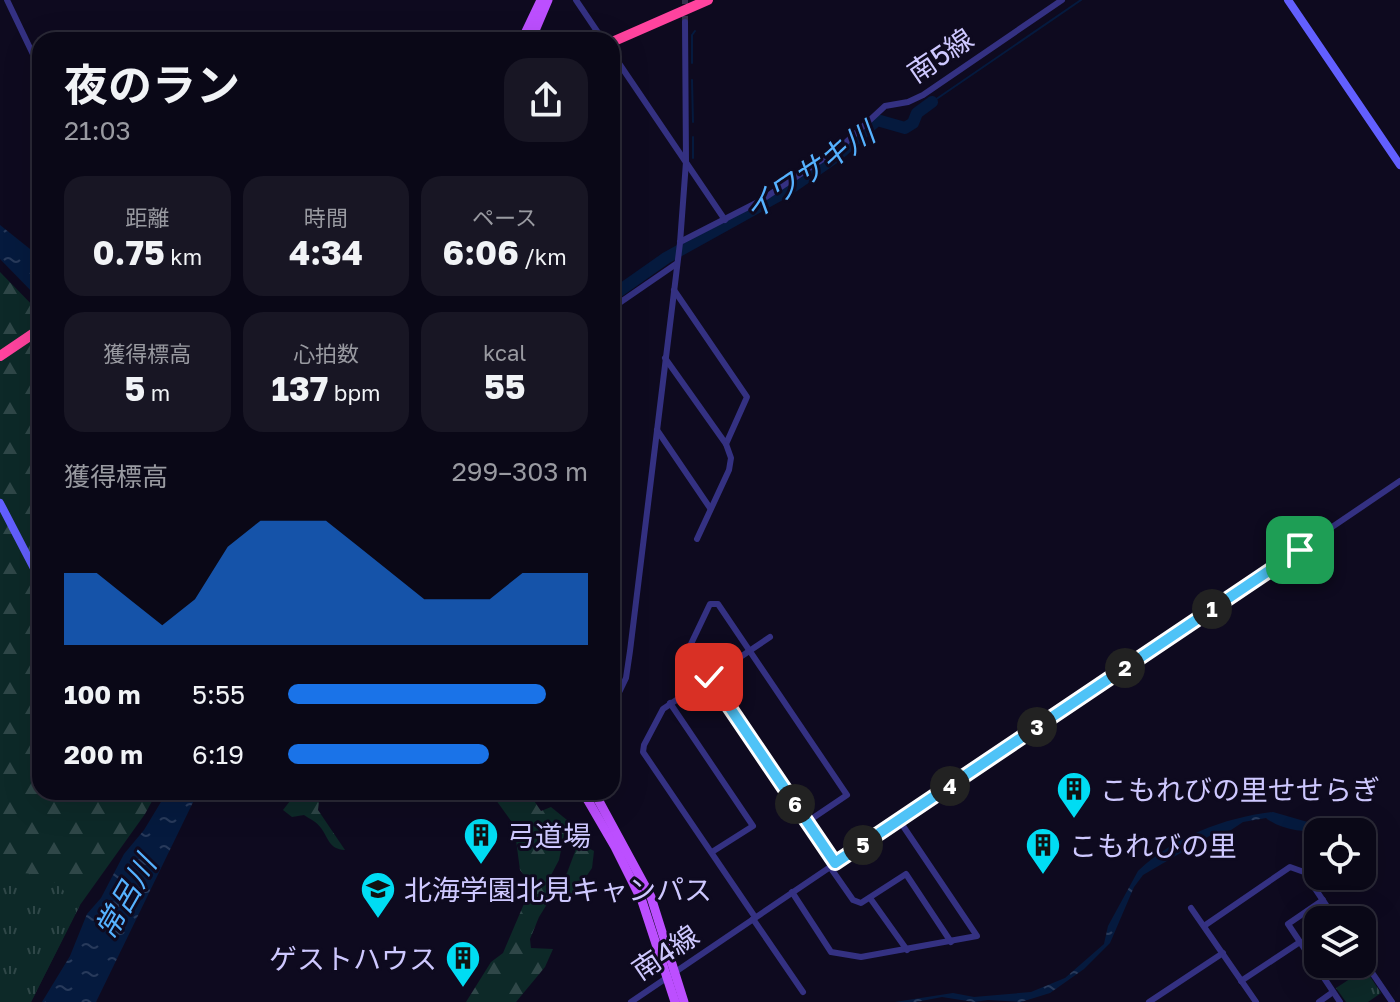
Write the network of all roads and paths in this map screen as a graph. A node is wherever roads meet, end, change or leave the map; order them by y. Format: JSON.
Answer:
{"nodes":[{"id":1,"x":7,"y":0,"type":"edge"},
{"id":2,"x":541,"y":0,"type":"edge"},
{"id":3,"x":548,"y":0,"type":"edge"},
{"id":4,"x":576,"y":0,"type":"edge"},
{"id":5,"x":699,"y":0,"type":"edge"},
{"id":6,"x":708,"y":0,"type":"edge"},
{"id":7,"x":1062,"y":0,"type":"edge"},
{"id":8,"x":1288,"y":0,"type":"edge"},
{"id":9,"x":664,"y":18,"type":"junction"},
{"id":10,"x":685,"y":22,"type":"tunnel mouth"},
{"id":11,"x":526,"y":32,"type":"edge"},
{"id":12,"x":534,"y":32,"type":"edge"},
{"id":13,"x":598,"y":32,"type":"edge"},
{"id":14,"x":620,"y":38,"type":"edge"},
{"id":15,"x":32,"y":52,"type":"edge"},
{"id":16,"x":620,"y":65,"type":"edge"},
{"id":17,"x":686,"y":162,"type":"junction"},
{"id":18,"x":1400,"y":165,"type":"edge"},
{"id":19,"x":725,"y":220,"type":"junction"},
{"id":20,"x":679,"y":248,"type":"junction"},
{"id":21,"x":676,"y":264,"type":"junction"},
{"id":22,"x":674,"y":290,"type":"junction"},
{"id":23,"x":620,"y":302,"type":"edge"},
{"id":24,"x":32,"y":334,"type":"edge"},
{"id":25,"x":0,"y":356,"type":"edge"},
{"id":26,"x":665,"y":358,"type":"junction"},
{"id":27,"x":657,"y":430,"type":"junction"},
{"id":28,"x":726,"y":444,"type":"junction"},
{"id":29,"x":1400,"y":481,"type":"edge"},
{"id":30,"x":0,"y":503,"type":"edge"},
{"id":31,"x":710,"y":508,"type":"junction"},
{"id":32,"x":697,"y":539,"type":"dead end"},
{"id":33,"x":32,"y":565,"type":"edge"},
{"id":34,"x":770,"y":637,"type":"dead end"},
{"id":35,"x":749,"y":650,"type":"junction"},
{"id":36,"x":709,"y":677,"type":"junction"},
{"id":37,"x":620,"y":690,"type":"edge"},
{"id":38,"x":670,"y":703,"type":"junction"},
{"id":39,"x":587,"y":800,"type":"edge"},
{"id":40,"x":598,"y":800,"type":"edge"},
{"id":41,"x":899,"y":820,"type":"junction"},
{"id":42,"x":807,"y":822,"type":"junction"},
{"id":43,"x":712,"y":852,"type":"junction"},
{"id":44,"x":832,"y":865,"type":"junction"},
{"id":45,"x":792,"y":892,"type":"junction"},
{"id":46,"x":870,"y":898,"type":"junction"},
{"id":47,"x":1323,"y":900,"type":"junction"},
{"id":48,"x":1327,"y":906,"type":"edge"},
{"id":49,"x":1191,"y":908,"type":"dead end"},
{"id":50,"x":754,"y":918,"type":"junction"},
{"id":51,"x":1204,"y":926,"type":"junction"},
{"id":52,"x":951,"y":942,"type":"junction"},
{"id":53,"x":1300,"y":942,"type":"junction"},
{"id":54,"x":907,"y":950,"type":"junction"},
{"id":55,"x":1223,"y":953,"type":"junction"},
{"id":56,"x":672,"y":974,"type":"junction"},
{"id":57,"x":1376,"y":978,"type":"edge"},
{"id":58,"x":1241,"y":981,"type":"junction"},
{"id":59,"x":803,"y":992,"type":"dead end"},
{"id":60,"x":1333,"y":992,"type":"junction"},
{"id":61,"x":631,"y":1002,"type":"edge"},
{"id":62,"x":675,"y":1002,"type":"edge"},
{"id":63,"x":684,"y":1002,"type":"edge"},
{"id":64,"x":1149,"y":1002,"type":"edge"},
{"id":65,"x":1256,"y":1002,"type":"edge"},
{"id":66,"x":1319,"y":1002,"type":"edge"},
{"id":67,"x":1340,"y":1002,"type":"edge"},
{"id":68,"x":1392,"y":1002,"type":"edge"}],
"edges":[{"from":1,"to":15,"type":"street"},
{"from":2,"to":11,"type":"main road"},
{"from":3,"to":12,"type":"main road"},
{"from":4,"to":13,"type":"street"},
{"from":5,"to":9,"type":"highway"},
{"from":6,"to":9,"type":"highway"},
{"from":7,"to":19,"type":"street","name":"南5線"},
{"from":8,"to":18,"type":"street"},
{"from":9,"to":14,"type":"highway"},
{"from":10,"to":17,"type":"street"},
{"from":16,"to":17,"type":"street"},
{"from":17,"to":19,"type":"street"},
{"from":17,"to":20,"type":"street"},
{"from":19,"to":20,"type":"street","name":"南5線"},
{"from":20,"to":21,"type":"street"},
{"from":21,"to":22,"type":"street"},
{"from":21,"to":23,"type":"street"},
{"from":22,"to":26,"type":"street"},
{"from":22,"to":28,"type":"street"},
{"from":24,"to":25,"type":"highway"},
{"from":26,"to":27,"type":"street"},
{"from":26,"to":28,"type":"street"},
{"from":27,"to":31,"type":"street"},
{"from":27,"to":37,"type":"street"},
{"from":28,"to":31,"type":"street"},
{"from":29,"to":41,"type":"street","name":"南4線"},
{"from":30,"to":33,"type":"street"},
{"from":31,"to":32,"type":"street"},
{"from":34,"to":35,"type":"street"},
{"from":35,"to":36,"type":"street"},
{"from":35,"to":36,"type":"street"},
{"from":35,"to":42,"type":"street"},
{"from":36,"to":38,"type":"street"},
{"from":36,"to":42,"type":"street"},
{"from":38,"to":43,"type":"street"},
{"from":38,"to":43,"type":"street"},
{"from":39,"to":56,"type":"main road"},
{"from":40,"to":56,"type":"main road"},
{"from":41,"to":44,"type":"street","name":"南4線"},
{"from":41,"to":52,"type":"street"},
{"from":42,"to":44,"type":"street"},
{"from":43,"to":50,"type":"street"},
{"from":44,"to":45,"type":"street","name":"南4線"},
{"from":44,"to":46,"type":"street"},
{"from":45,"to":50,"type":"street","name":"南4線"},
{"from":45,"to":54,"type":"street"},
{"from":46,"to":52,"type":"street"},
{"from":46,"to":54,"type":"street"},
{"from":47,"to":48,"type":"street"},
{"from":47,"to":51,"type":"street"},
{"from":47,"to":53,"type":"street"},
{"from":49,"to":51,"type":"street"},
{"from":50,"to":56,"type":"street","name":"南4線"},
{"from":50,"to":59,"type":"street"},
{"from":51,"to":55,"type":"street"},
{"from":52,"to":54,"type":"street"},
{"from":53,"to":58,"type":"street"},
{"from":53,"to":60,"type":"street"},
{"from":55,"to":58,"type":"street"},
{"from":55,"to":64,"type":"street"},
{"from":56,"to":61,"type":"street","name":"南4線"},
{"from":56,"to":62,"type":"main road"},
{"from":56,"to":63,"type":"main road"},
{"from":57,"to":68,"type":"street"},
{"from":58,"to":65,"type":"street"},
{"from":60,"to":66,"type":"street"},
{"from":60,"to":67,"type":"street"}]}
